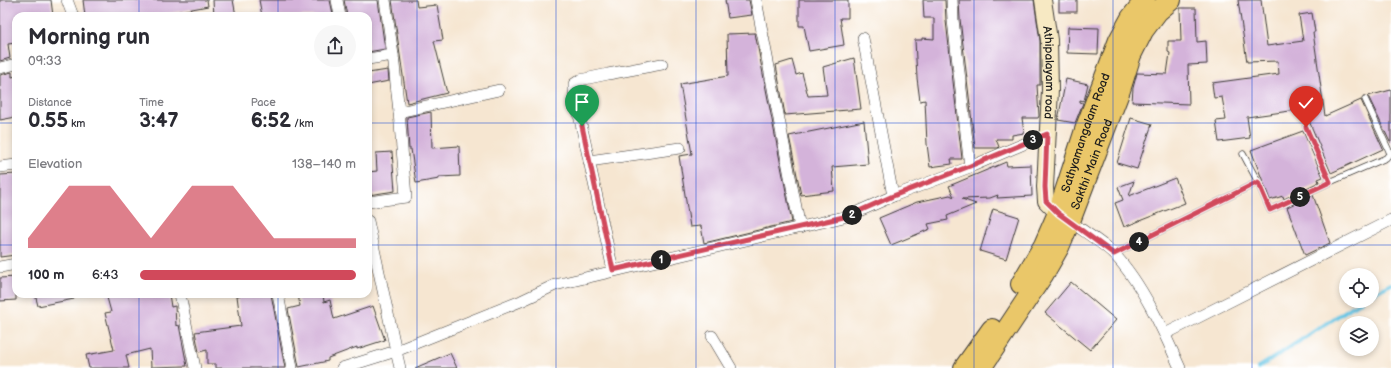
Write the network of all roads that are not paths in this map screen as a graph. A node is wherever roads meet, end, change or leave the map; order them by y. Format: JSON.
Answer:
{"nodes":[{"id":1,"x":68,"y":0,"type":"edge"},
{"id":2,"x":337,"y":0,"type":"edge"},
{"id":3,"x":385,"y":0,"type":"edge"},
{"id":4,"x":756,"y":0,"type":"edge"},
{"id":5,"x":952,"y":0,"type":"edge"},
{"id":6,"x":1043,"y":0,"type":"edge"},
{"id":7,"x":1145,"y":0,"type":"edge"},
{"id":8,"x":1171,"y":0,"type":"edge"},
{"id":9,"x":72,"y":12,"type":"edge"},
{"id":10,"x":339,"y":12,"type":"edge"},
{"id":11,"x":863,"y":38,"type":"dead end"},
{"id":12,"x":392,"y":55,"type":"junction"},
{"id":13,"x":372,"y":58,"type":"edge"},
{"id":14,"x":662,"y":64,"type":"dead end"},
{"id":15,"x":12,"y":65,"type":"edge"},
{"id":16,"x":0,"y":68,"type":"edge"},
{"id":17,"x":499,"y":90,"type":"dead end"},
{"id":18,"x":1364,"y":99,"type":"dead end"},
{"id":19,"x":399,"y":112,"type":"junction"},
{"id":20,"x":1306,"y":127,"type":"dead end"},
{"id":21,"x":1047,"y":134,"type":"junction"},
{"id":22,"x":680,"y":148,"type":"dead end"},
{"id":23,"x":1243,"y":154,"type":"dead end"},
{"id":24,"x":589,"y":161,"type":"junction"},
{"id":25,"x":12,"y":166,"type":"edge"},
{"id":26,"x":970,"y":166,"type":"junction"},
{"id":27,"x":0,"y":167,"type":"edge"},
{"id":28,"x":1258,"y":182,"type":"junction"},
{"id":29,"x":1330,"y":182,"type":"junction"},
{"id":30,"x":893,"y":196,"type":"junction"},
{"id":31,"x":372,"y":201,"type":"edge"},
{"id":32,"x":1064,"y":217,"type":"junction"},
{"id":33,"x":1391,"y":220,"type":"edge"},
{"id":34,"x":800,"y":228,"type":"junction"},
{"id":35,"x":372,"y":240,"type":"edge"},
{"id":36,"x":1114,"y":254,"type":"junction"},
{"id":37,"x":12,"y":265,"type":"edge"},
{"id":38,"x":0,"y":267,"type":"edge"},
{"id":39,"x":613,"y":270,"type":"junction"},
{"id":40,"x":181,"y":298,"type":"edge"},
{"id":41,"x":279,"y":298,"type":"edge"},
{"id":42,"x":1165,"y":334,"type":"junction"},
{"id":43,"x":712,"y":336,"type":"dead end"},
{"id":44,"x":396,"y":351,"type":"junction"},
{"id":45,"x":195,"y":368,"type":"edge"},
{"id":46,"x":292,"y":368,"type":"edge"},
{"id":47,"x":342,"y":368,"type":"edge"},
{"id":48,"x":400,"y":368,"type":"edge"},
{"id":49,"x":731,"y":368,"type":"edge"},
{"id":50,"x":964,"y":368,"type":"edge"},
{"id":51,"x":981,"y":368,"type":"edge"},
{"id":52,"x":1180,"y":368,"type":"edge"}],
"edges":[{"from":1,"to":9,"type":"street"},
{"from":2,"to":10,"type":"street"},
{"from":3,"to":12,"type":"street"},
{"from":4,"to":34,"type":"street"},
{"from":5,"to":26,"type":"street"},
{"from":6,"to":21,"type":"street","name":"Athipalayam road"},
{"from":7,"to":32,"type":"highway","name":"Sathyamangalam Road"},
{"from":8,"to":32,"type":"highway","name":"Sakthi Main Road"},
{"from":11,"to":30,"type":"street"},
{"from":12,"to":13,"type":"street"},
{"from":12,"to":19,"type":"street"},
{"from":14,"to":24,"type":"street"},
{"from":15,"to":16,"type":"street"},
{"from":17,"to":19,"type":"street"},
{"from":18,"to":29,"type":"lane"},
{"from":19,"to":31,"type":"street"},
{"from":20,"to":29,"type":"lane"},
{"from":21,"to":26,"type":"street"},
{"from":21,"to":32,"type":"street","name":"Athipalayam road"},
{"from":22,"to":24,"type":"street"},
{"from":23,"to":28,"type":"lane"},
{"from":24,"to":39,"type":"street"},
{"from":25,"to":27,"type":"street"},
{"from":26,"to":30,"type":"street"},
{"from":28,"to":29,"type":"lane"},
{"from":28,"to":36,"type":"lane"},
{"from":30,"to":34,"type":"street"},
{"from":32,"to":36,"type":"street"},
{"from":32,"to":50,"type":"highway","name":"Sathyamangalam Road"},
{"from":32,"to":51,"type":"highway","name":"Sakthi Main Road"},
{"from":33,"to":42,"type":"street"},
{"from":34,"to":39,"type":"street"},
{"from":35,"to":44,"type":"street"},
{"from":36,"to":42,"type":"street"},
{"from":37,"to":38,"type":"street"},
{"from":39,"to":44,"type":"street"},
{"from":40,"to":45,"type":"street"},
{"from":41,"to":46,"type":"street"},
{"from":42,"to":52,"type":"street"},
{"from":43,"to":49,"type":"street"},
{"from":44,"to":47,"type":"street"},
{"from":44,"to":48,"type":"street"}]}
